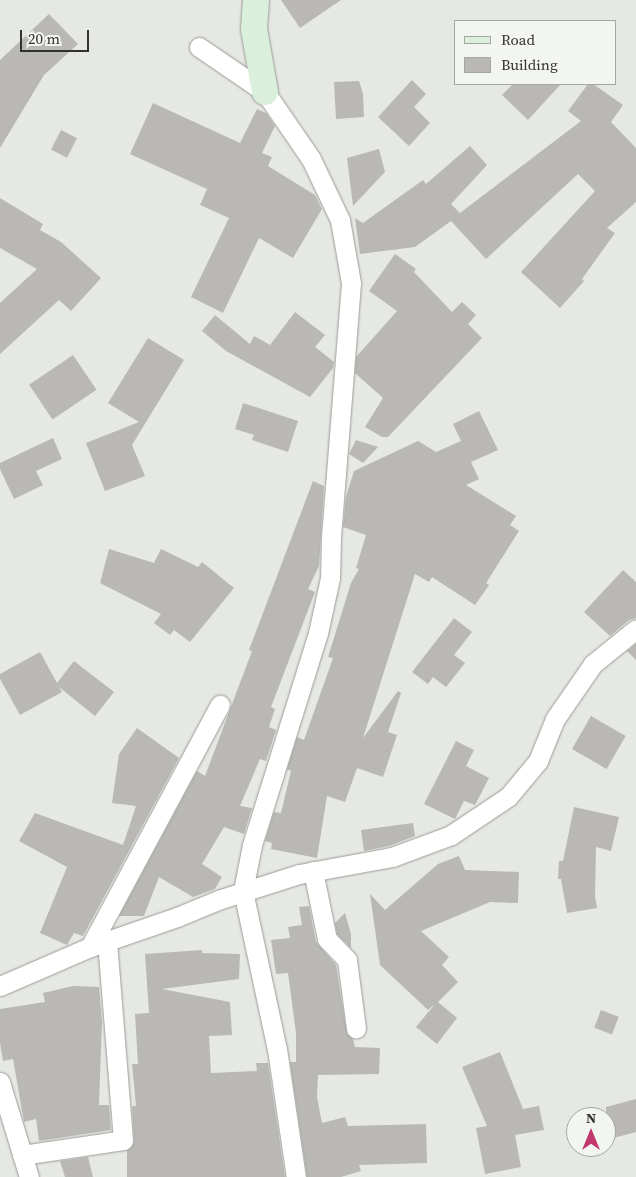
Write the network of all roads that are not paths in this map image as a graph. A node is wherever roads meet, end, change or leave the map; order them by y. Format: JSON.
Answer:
{"nodes":[{"id":1,"x":256,"y":0,"type":"edge"},
{"id":2,"x":199,"y":47,"type":"dead end"},
{"id":3,"x":265,"y":92,"type":"junction"},
{"id":4,"x":636,"y":628,"type":"edge"},
{"id":5,"x":220,"y":705,"type":"dead end"},
{"id":6,"x":314,"y":871,"type":"junction"},
{"id":7,"x":243,"y":891,"type":"junction"},
{"id":8,"x":99,"y":944,"type":"junction"},
{"id":9,"x":0,"y":986,"type":"edge"},
{"id":10,"x":356,"y":1028,"type":"dead end"},
{"id":11,"x":0,"y":1082,"type":"edge"},
{"id":12,"x":22,"y":1155,"type":"junction"},
{"id":13,"x":29,"y":1177,"type":"edge"},
{"id":14,"x":296,"y":1177,"type":"edge"}],
"edges":[{"from":1,"to":3,"type":"street"},
{"from":2,"to":3,"type":"street"},
{"from":3,"to":7,"type":"street"},
{"from":4,"to":6,"type":"street"},
{"from":5,"to":8,"type":"street"},
{"from":6,"to":7,"type":"street"},
{"from":6,"to":10,"type":"street"},
{"from":7,"to":8,"type":"street"},
{"from":7,"to":14,"type":"street"},
{"from":8,"to":9,"type":"street"},
{"from":8,"to":12,"type":"street"},
{"from":11,"to":12,"type":"street"},
{"from":12,"to":13,"type":"street"}]}
